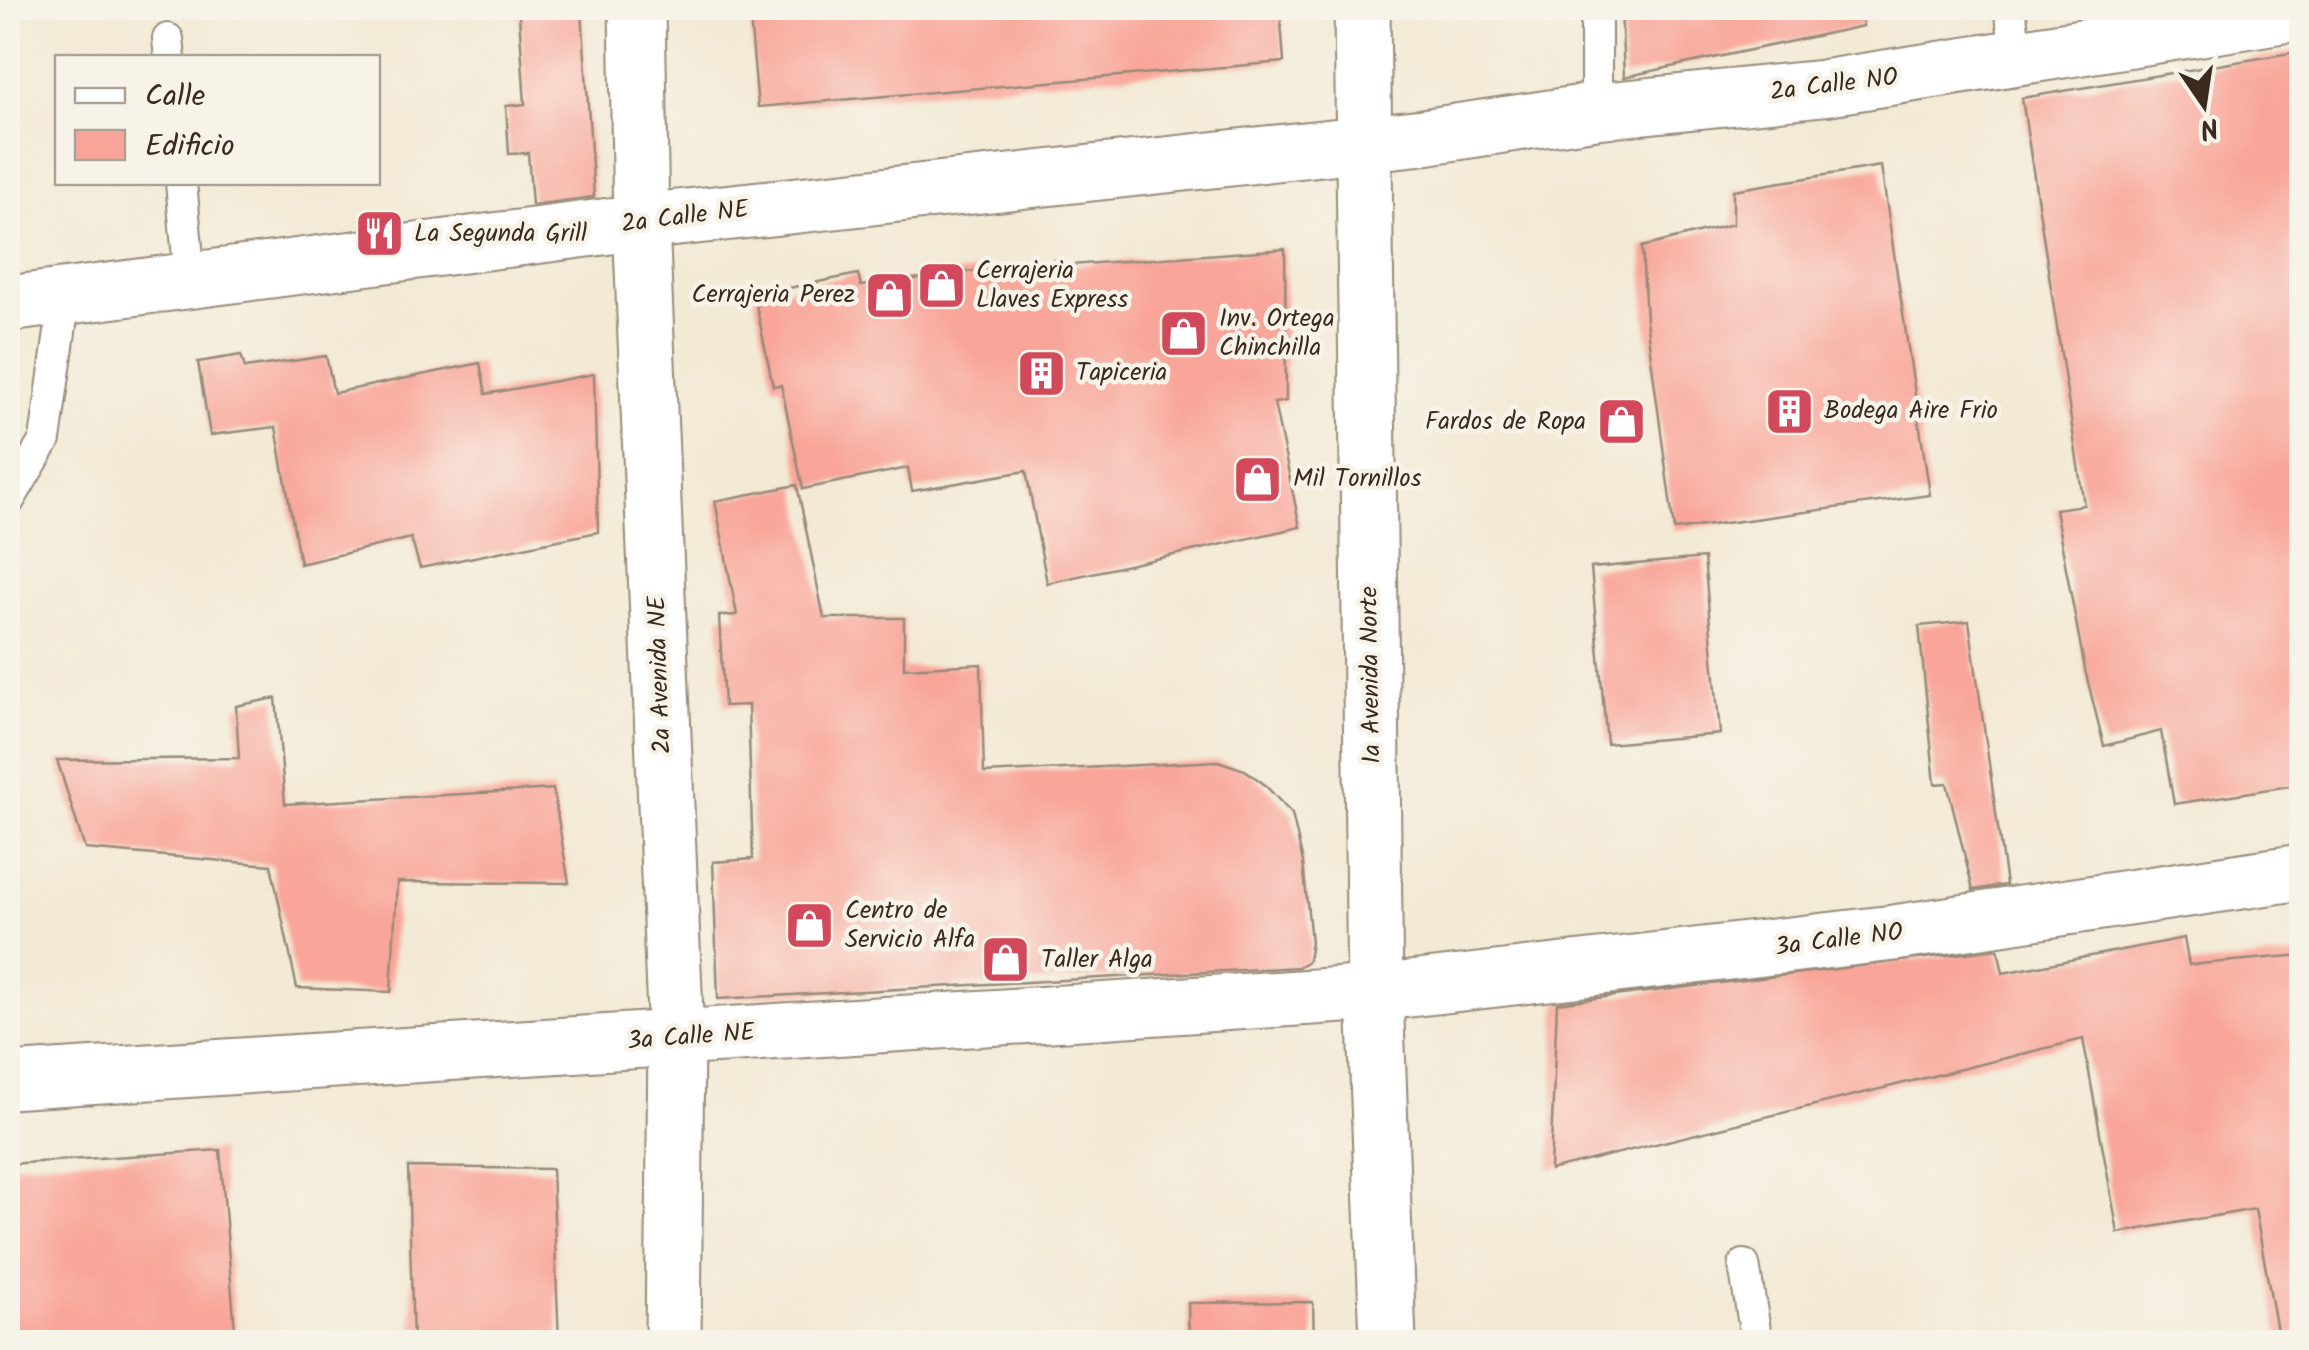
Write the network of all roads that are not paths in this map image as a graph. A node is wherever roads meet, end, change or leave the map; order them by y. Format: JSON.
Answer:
{"nodes":[{"id":1,"x":637,"y":8,"type":"edge"},
{"id":2,"x":1362,"y":8,"type":"edge"},
{"id":3,"x":1596,"y":8,"type":"edge"},
{"id":4,"x":2302,"y":12,"type":"edge"},
{"id":5,"x":2014,"y":34,"type":"edge"},
{"id":6,"x":1596,"y":111,"type":"junction"},
{"id":7,"x":1364,"y":142,"type":"junction"},
{"id":8,"x":181,"y":185,"type":"edge"},
{"id":9,"x":642,"y":222,"type":"junction"},
{"id":10,"x":190,"y":280,"type":"junction"},
{"id":11,"x":64,"y":296,"type":"junction"},
{"id":12,"x":8,"y":304,"type":"edge"},
{"id":13,"x":8,"y":502,"type":"edge"},
{"id":14,"x":2302,"y":872,"type":"edge"},
{"id":15,"x":1375,"y":993,"type":"junction"},
{"id":16,"x":676,"y":1038,"type":"junction"},
{"id":17,"x":8,"y":1081,"type":"edge"},
{"id":18,"x":1744,"y":1264,"type":"dead end"},
{"id":19,"x":673,"y":1342,"type":"edge"},
{"id":20,"x":1388,"y":1342,"type":"edge"},
{"id":21,"x":1757,"y":1342,"type":"edge"}],
"edges":[{"from":1,"to":9,"type":"street","name":"2a Avenida NE"},
{"from":2,"to":7,"type":"street","name":"1a Avenida Norte"},
{"from":3,"to":6,"type":"lane"},
{"from":4,"to":5,"type":"street","name":"2a Calle NO"},
{"from":5,"to":6,"type":"street","name":"2a Calle NO"},
{"from":6,"to":7,"type":"street","name":"2a Calle NO"},
{"from":7,"to":9,"type":"street","name":"2a Calle NE"},
{"from":7,"to":15,"type":"street","name":"1a Avenida Norte"},
{"from":8,"to":10,"type":"lane"},
{"from":9,"to":10,"type":"street","name":"2a Calle NE"},
{"from":9,"to":16,"type":"street","name":"2a Avenida NE"},
{"from":10,"to":11,"type":"street","name":"2a Calle NE"},
{"from":11,"to":12,"type":"street","name":"2a Calle NE"},
{"from":11,"to":13,"type":"lane"},
{"from":14,"to":15,"type":"street","name":"3a Calle NO"},
{"from":15,"to":16,"type":"street","name":"3a Calle NE"},
{"from":15,"to":20,"type":"street","name":"1a Avenida Norte"},
{"from":16,"to":17,"type":"street","name":"3a Calle NE"},
{"from":16,"to":19,"type":"street","name":"2a Avenida NE"},
{"from":18,"to":21,"type":"lane"}]}
